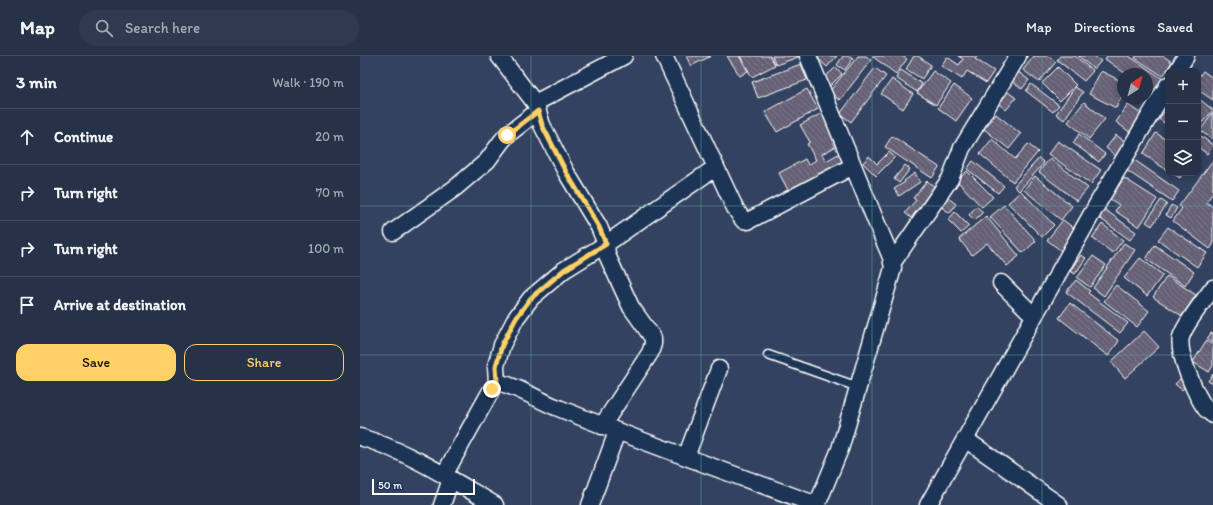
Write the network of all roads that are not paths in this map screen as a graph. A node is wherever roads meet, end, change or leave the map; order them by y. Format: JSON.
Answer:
{"nodes":[{"id":1,"x":499,"y":56,"type":"edge"},
{"id":2,"x":624,"y":56,"type":"edge"},
{"id":3,"x":664,"y":56,"type":"edge"},
{"id":4,"x":808,"y":56,"type":"edge"},
{"id":5,"x":1018,"y":56,"type":"edge"},
{"id":6,"x":1165,"y":90,"type":"edge"},
{"id":7,"x":536,"y":107,"type":"junction"},
{"id":8,"x":853,"y":166,"type":"junction"},
{"id":9,"x":716,"y":167,"type":"junction"},
{"id":10,"x":393,"y":232,"type":"dead end"},
{"id":11,"x":606,"y":244,"type":"junction"},
{"id":12,"x":893,"y":262,"type":"junction"},
{"id":13,"x":1001,"y":283,"type":"dead end"},
{"id":14,"x":1213,"y":288,"type":"edge"},
{"id":15,"x":1034,"y":316,"type":"junction"},
{"id":16,"x":768,"y":355,"type":"dead end"},
{"id":17,"x":719,"y":368,"type":"dead end"},
{"id":18,"x":497,"y":383,"type":"junction"},
{"id":19,"x":858,"y":387,"type":"junction"},
{"id":20,"x":1213,"y":415,"type":"edge"},
{"id":21,"x":602,"y":426,"type":"junction"},
{"id":22,"x":617,"y":432,"type":"junction"},
{"id":23,"x":360,"y":437,"type":"edge"},
{"id":24,"x":965,"y":439,"type":"junction"},
{"id":25,"x":686,"y":457,"type":"junction"},
{"id":26,"x":448,"y":477,"type":"junction"},
{"id":27,"x":442,"y":505,"type":"edge"},
{"id":28,"x":495,"y":505,"type":"edge"},
{"id":29,"x":590,"y":505,"type":"edge"},
{"id":30,"x":817,"y":505,"type":"edge"},
{"id":31,"x":928,"y":505,"type":"edge"},
{"id":32,"x":1059,"y":505,"type":"edge"}],
"edges":[{"from":1,"to":7,"type":"street"},
{"from":2,"to":7,"type":"street"},
{"from":3,"to":9,"type":"street"},
{"from":4,"to":8,"type":"street"},
{"from":5,"to":12,"type":"street"},
{"from":6,"to":15,"type":"street"},
{"from":7,"to":10,"type":"street"},
{"from":7,"to":11,"type":"street"},
{"from":8,"to":9,"type":"street"},
{"from":8,"to":12,"type":"street"},
{"from":9,"to":11,"type":"street"},
{"from":11,"to":18,"type":"street"},
{"from":11,"to":21,"type":"street"},
{"from":12,"to":19,"type":"street"},
{"from":13,"to":15,"type":"street"},
{"from":14,"to":20,"type":"street"},
{"from":15,"to":24,"type":"street"},
{"from":16,"to":19,"type":"lane"},
{"from":17,"to":25,"type":"street"},
{"from":18,"to":21,"type":"street"},
{"from":18,"to":26,"type":"street"},
{"from":19,"to":30,"type":"street"},
{"from":21,"to":22,"type":"street"},
{"from":22,"to":25,"type":"street"},
{"from":22,"to":29,"type":"street"},
{"from":23,"to":26,"type":"street"},
{"from":24,"to":31,"type":"street"},
{"from":24,"to":32,"type":"street"},
{"from":25,"to":30,"type":"street"},
{"from":26,"to":27,"type":"street"},
{"from":26,"to":28,"type":"street"}]}
